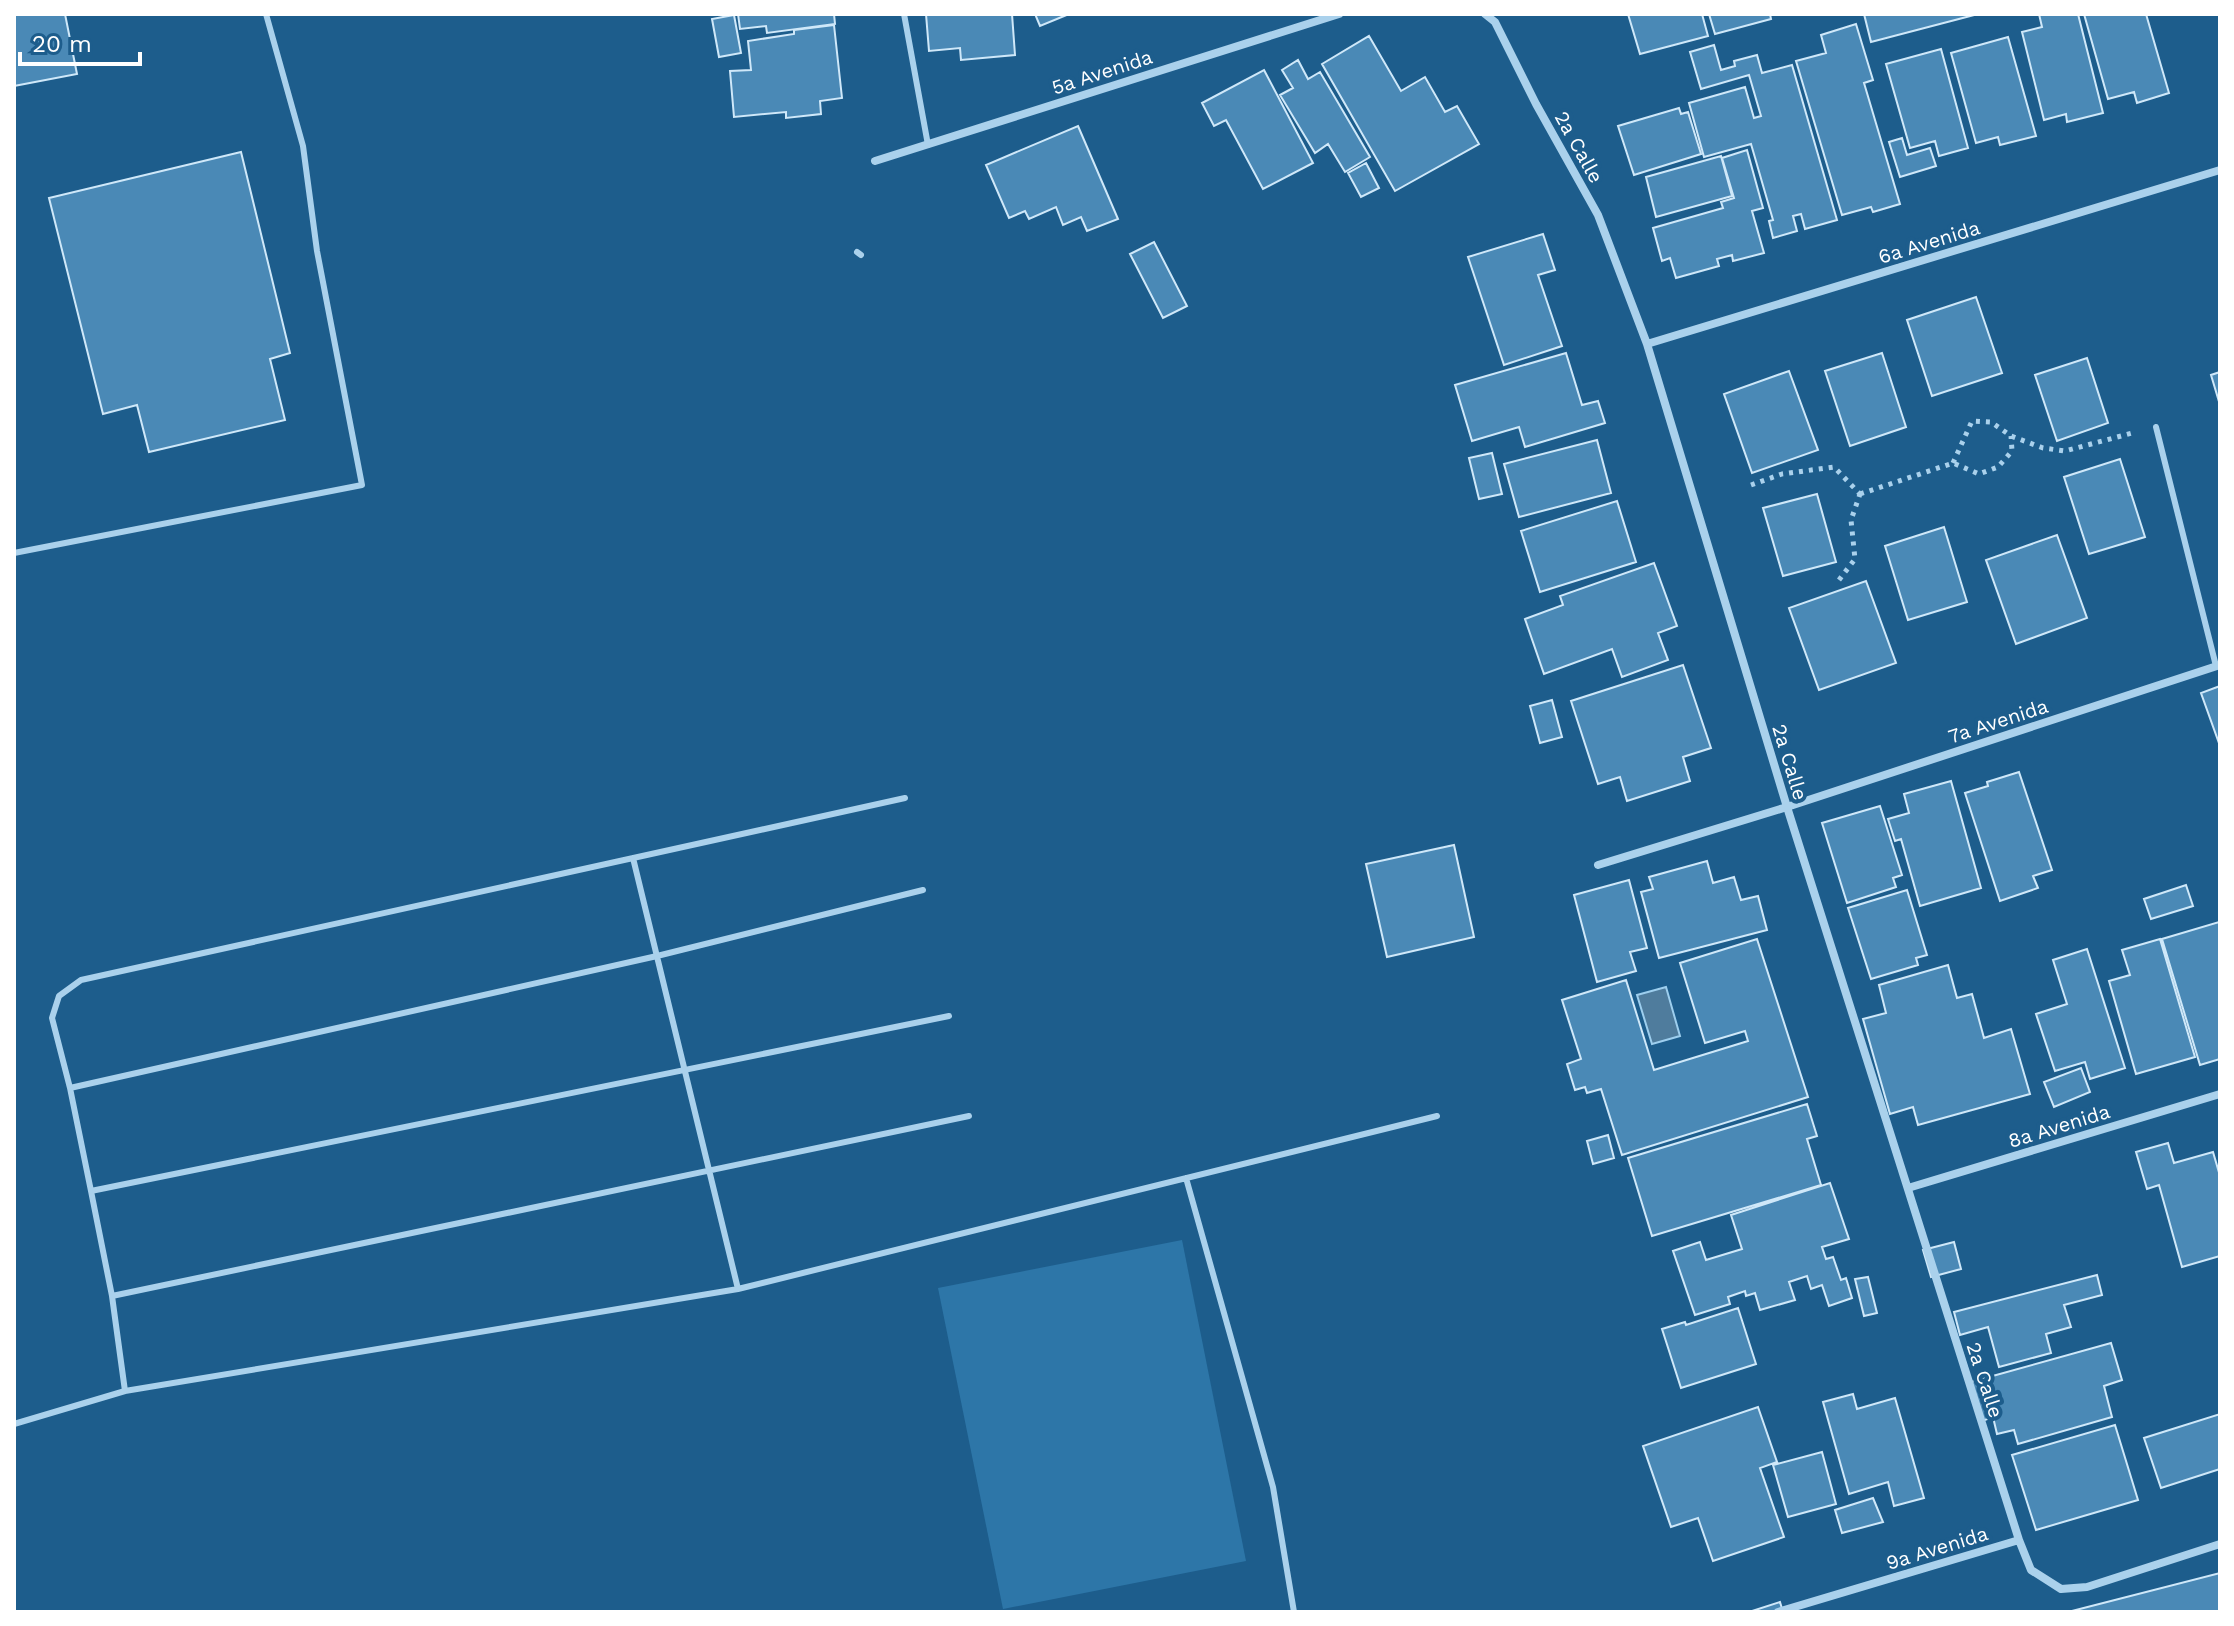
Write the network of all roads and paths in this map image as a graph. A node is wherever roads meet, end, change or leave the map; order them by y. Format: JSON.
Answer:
{"nodes":[{"id":1,"x":266,"y":14,"type":"edge"},
{"id":2,"x":904,"y":14,"type":"edge"},
{"id":3,"x":1339,"y":14,"type":"edge"},
{"id":4,"x":1485,"y":14,"type":"edge"},
{"id":5,"x":928,"y":145,"type":"junction"},
{"id":6,"x":875,"y":161,"type":"dead end"},
{"id":7,"x":2220,"y":170,"type":"edge"},
{"id":8,"x":1647,"y":344,"type":"junction"},
{"id":9,"x":2156,"y":427,"type":"joint"},
{"id":10,"x":2011,"y":436,"type":"junction"},
{"id":11,"x":1953,"y":463,"type":"junction"},
{"id":12,"x":1751,"y":485,"type":"dead end"},
{"id":13,"x":1860,"y":494,"type":"junction"},
{"id":14,"x":14,"y":553,"type":"edge"},
{"id":15,"x":1839,"y":580,"type":"dead end"},
{"id":16,"x":2218,"y":666,"type":"edge"},
{"id":17,"x":905,"y":798,"type":"dead end"},
{"id":18,"x":1787,"y":807,"type":"junction"},
{"id":19,"x":633,"y":858,"type":"junction"},
{"id":20,"x":1598,"y":865,"type":"dead end"},
{"id":21,"x":923,"y":890,"type":"dead end"},
{"id":22,"x":657,"y":956,"type":"junction"},
{"id":23,"x":949,"y":1016,"type":"dead end"},
{"id":24,"x":683,"y":1069,"type":"junction"},
{"id":25,"x":70,"y":1088,"type":"junction"},
{"id":26,"x":2220,"y":1094,"type":"edge"},
{"id":27,"x":969,"y":1116,"type":"dead end"},
{"id":28,"x":1437,"y":1116,"type":"dead end"},
{"id":29,"x":709,"y":1171,"type":"junction"},
{"id":30,"x":1186,"y":1178,"type":"junction"},
{"id":31,"x":1908,"y":1188,"type":"junction"},
{"id":32,"x":91,"y":1191,"type":"junction"},
{"id":33,"x":738,"y":1289,"type":"junction"},
{"id":34,"x":112,"y":1296,"type":"junction"},
{"id":35,"x":125,"y":1391,"type":"junction"},
{"id":36,"x":14,"y":1424,"type":"edge"},
{"id":37,"x":2019,"y":1540,"type":"junction"},
{"id":38,"x":2220,"y":1544,"type":"edge"},
{"id":39,"x":1294,"y":1612,"type":"edge"},
{"id":40,"x":1778,"y":1612,"type":"edge"}],
"edges":[{"from":1,"to":14,"type":"lane"},
{"from":2,"to":5,"type":"lane"},
{"from":3,"to":5,"type":"street","name":"5a Avenida"},
{"from":4,"to":8,"type":"street","name":"2a Calle"},
{"from":5,"to":6,"type":"street","name":"5a Avenida"},
{"from":7,"to":8,"type":"street","name":"6a Avenida"},
{"from":8,"to":18,"type":"street","name":"2a Calle"},
{"from":9,"to":10,"type":"path"},
{"from":9,"to":16,"type":"lane"},
{"from":10,"to":11,"type":"path"},
{"from":10,"to":11,"type":"path"},
{"from":11,"to":13,"type":"path"},
{"from":12,"to":13,"type":"path"},
{"from":13,"to":15,"type":"path"},
{"from":16,"to":18,"type":"street","name":"7a Avenida"},
{"from":17,"to":19,"type":"lane"},
{"from":18,"to":20,"type":"street","name":"7a Avenida"},
{"from":18,"to":31,"type":"street","name":"2a Calle"},
{"from":19,"to":22,"type":"lane"},
{"from":19,"to":25,"type":"lane"},
{"from":21,"to":22,"type":"lane"},
{"from":22,"to":24,"type":"lane"},
{"from":22,"to":25,"type":"lane"},
{"from":23,"to":24,"type":"lane"},
{"from":24,"to":29,"type":"lane"},
{"from":24,"to":32,"type":"lane"},
{"from":25,"to":32,"type":"lane"},
{"from":26,"to":31,"type":"street","name":"8a Avenida"},
{"from":27,"to":29,"type":"lane"},
{"from":28,"to":30,"type":"lane"},
{"from":29,"to":33,"type":"lane"},
{"from":29,"to":34,"type":"lane"},
{"from":30,"to":33,"type":"lane"},
{"from":30,"to":39,"type":"lane"},
{"from":31,"to":37,"type":"street","name":"2a Calle"},
{"from":32,"to":34,"type":"lane"},
{"from":33,"to":35,"type":"lane"},
{"from":34,"to":35,"type":"lane"},
{"from":35,"to":36,"type":"lane"},
{"from":37,"to":38,"type":"street","name":"9a Avenida"},
{"from":37,"to":40,"type":"street","name":"9a Avenida"}]}
